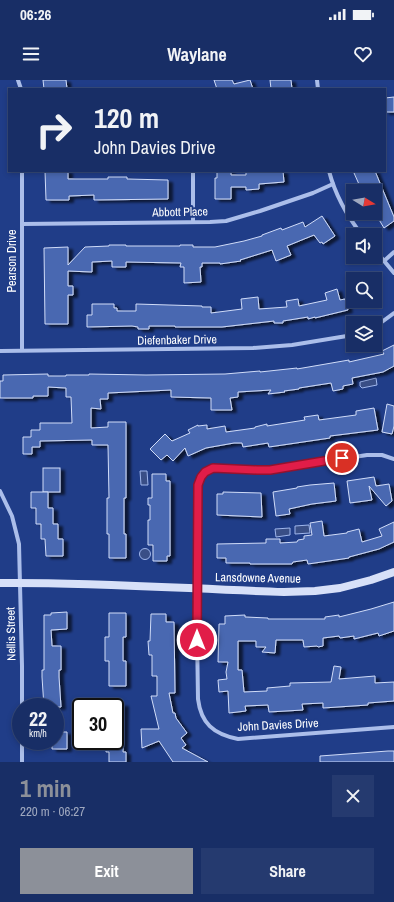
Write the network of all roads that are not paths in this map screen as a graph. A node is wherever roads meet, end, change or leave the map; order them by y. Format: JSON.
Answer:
{"nodes":[{"id":1,"x":22,"y":172,"type":"edge"},
{"id":2,"x":193,"y":172,"type":"edge"},
{"id":3,"x":329,"y":172,"type":"edge"},
{"id":4,"x":333,"y":184,"type":"junction"},
{"id":5,"x":193,"y":222,"type":"junction"},
{"id":6,"x":22,"y":224,"type":"junction"},
{"id":7,"x":357,"y":228,"type":"edge"},
{"id":8,"x":394,"y":252,"type":"edge"},
{"id":9,"x":382,"y":259,"type":"edge"},
{"id":10,"x":384,"y":261,"type":"junction"},
{"id":11,"x":394,"y":273,"type":"edge"},
{"id":12,"x":394,"y":313,"type":"edge"},
{"id":13,"x":382,"y":322,"type":"edge"},
{"id":14,"x":346,"y":336,"type":"edge"},
{"id":15,"x":22,"y":350,"type":"junction"},
{"id":16,"x":0,"y":351,"type":"edge"},
{"id":17,"x":394,"y":459,"type":"edge"},
{"id":18,"x":0,"y":491,"type":"edge"},
{"id":19,"x":394,"y":572,"type":"edge"},
{"id":20,"x":20,"y":582,"type":"junction"},
{"id":21,"x":0,"y":583,"type":"edge"},
{"id":22,"x":197,"y":588,"type":"junction"},
{"id":23,"x":22,"y":698,"type":"edge"},
{"id":24,"x":394,"y":727,"type":"edge"},
{"id":25,"x":22,"y":750,"type":"edge"},
{"id":26,"x":22,"y":762,"type":"edge"}],
"edges":[{"from":1,"to":6,"type":"street","name":"Pearson Drive"},
{"from":2,"to":5,"type":"street"},
{"from":3,"to":4,"type":"street"},
{"from":4,"to":5,"type":"street","name":"Abbott Place"},
{"from":4,"to":7,"type":"street"},
{"from":5,"to":6,"type":"street","name":"Abbott Place"},
{"from":6,"to":15,"type":"street","name":"Pearson Drive"},
{"from":8,"to":10,"type":"street"},
{"from":9,"to":10,"type":"street"},
{"from":10,"to":11,"type":"street"},
{"from":12,"to":13,"type":"street"},
{"from":14,"to":15,"type":"street","name":"Diefenbaker Drive"},
{"from":15,"to":16,"type":"street","name":"Diefenbaker Drive"},
{"from":17,"to":22,"type":"street","name":"John Davies Drive"},
{"from":18,"to":20,"type":"street","name":"Nellis Street"},
{"from":19,"to":22,"type":"main road","name":"Lansdowne Avenue"},
{"from":20,"to":21,"type":"main road","name":"Lansdowne Avenue"},
{"from":20,"to":22,"type":"main road","name":"Lansdowne Avenue"},
{"from":20,"to":23,"type":"street","name":"Nellis Street"},
{"from":22,"to":24,"type":"street","name":"John Davies Drive"},
{"from":25,"to":26,"type":"street"}]}
